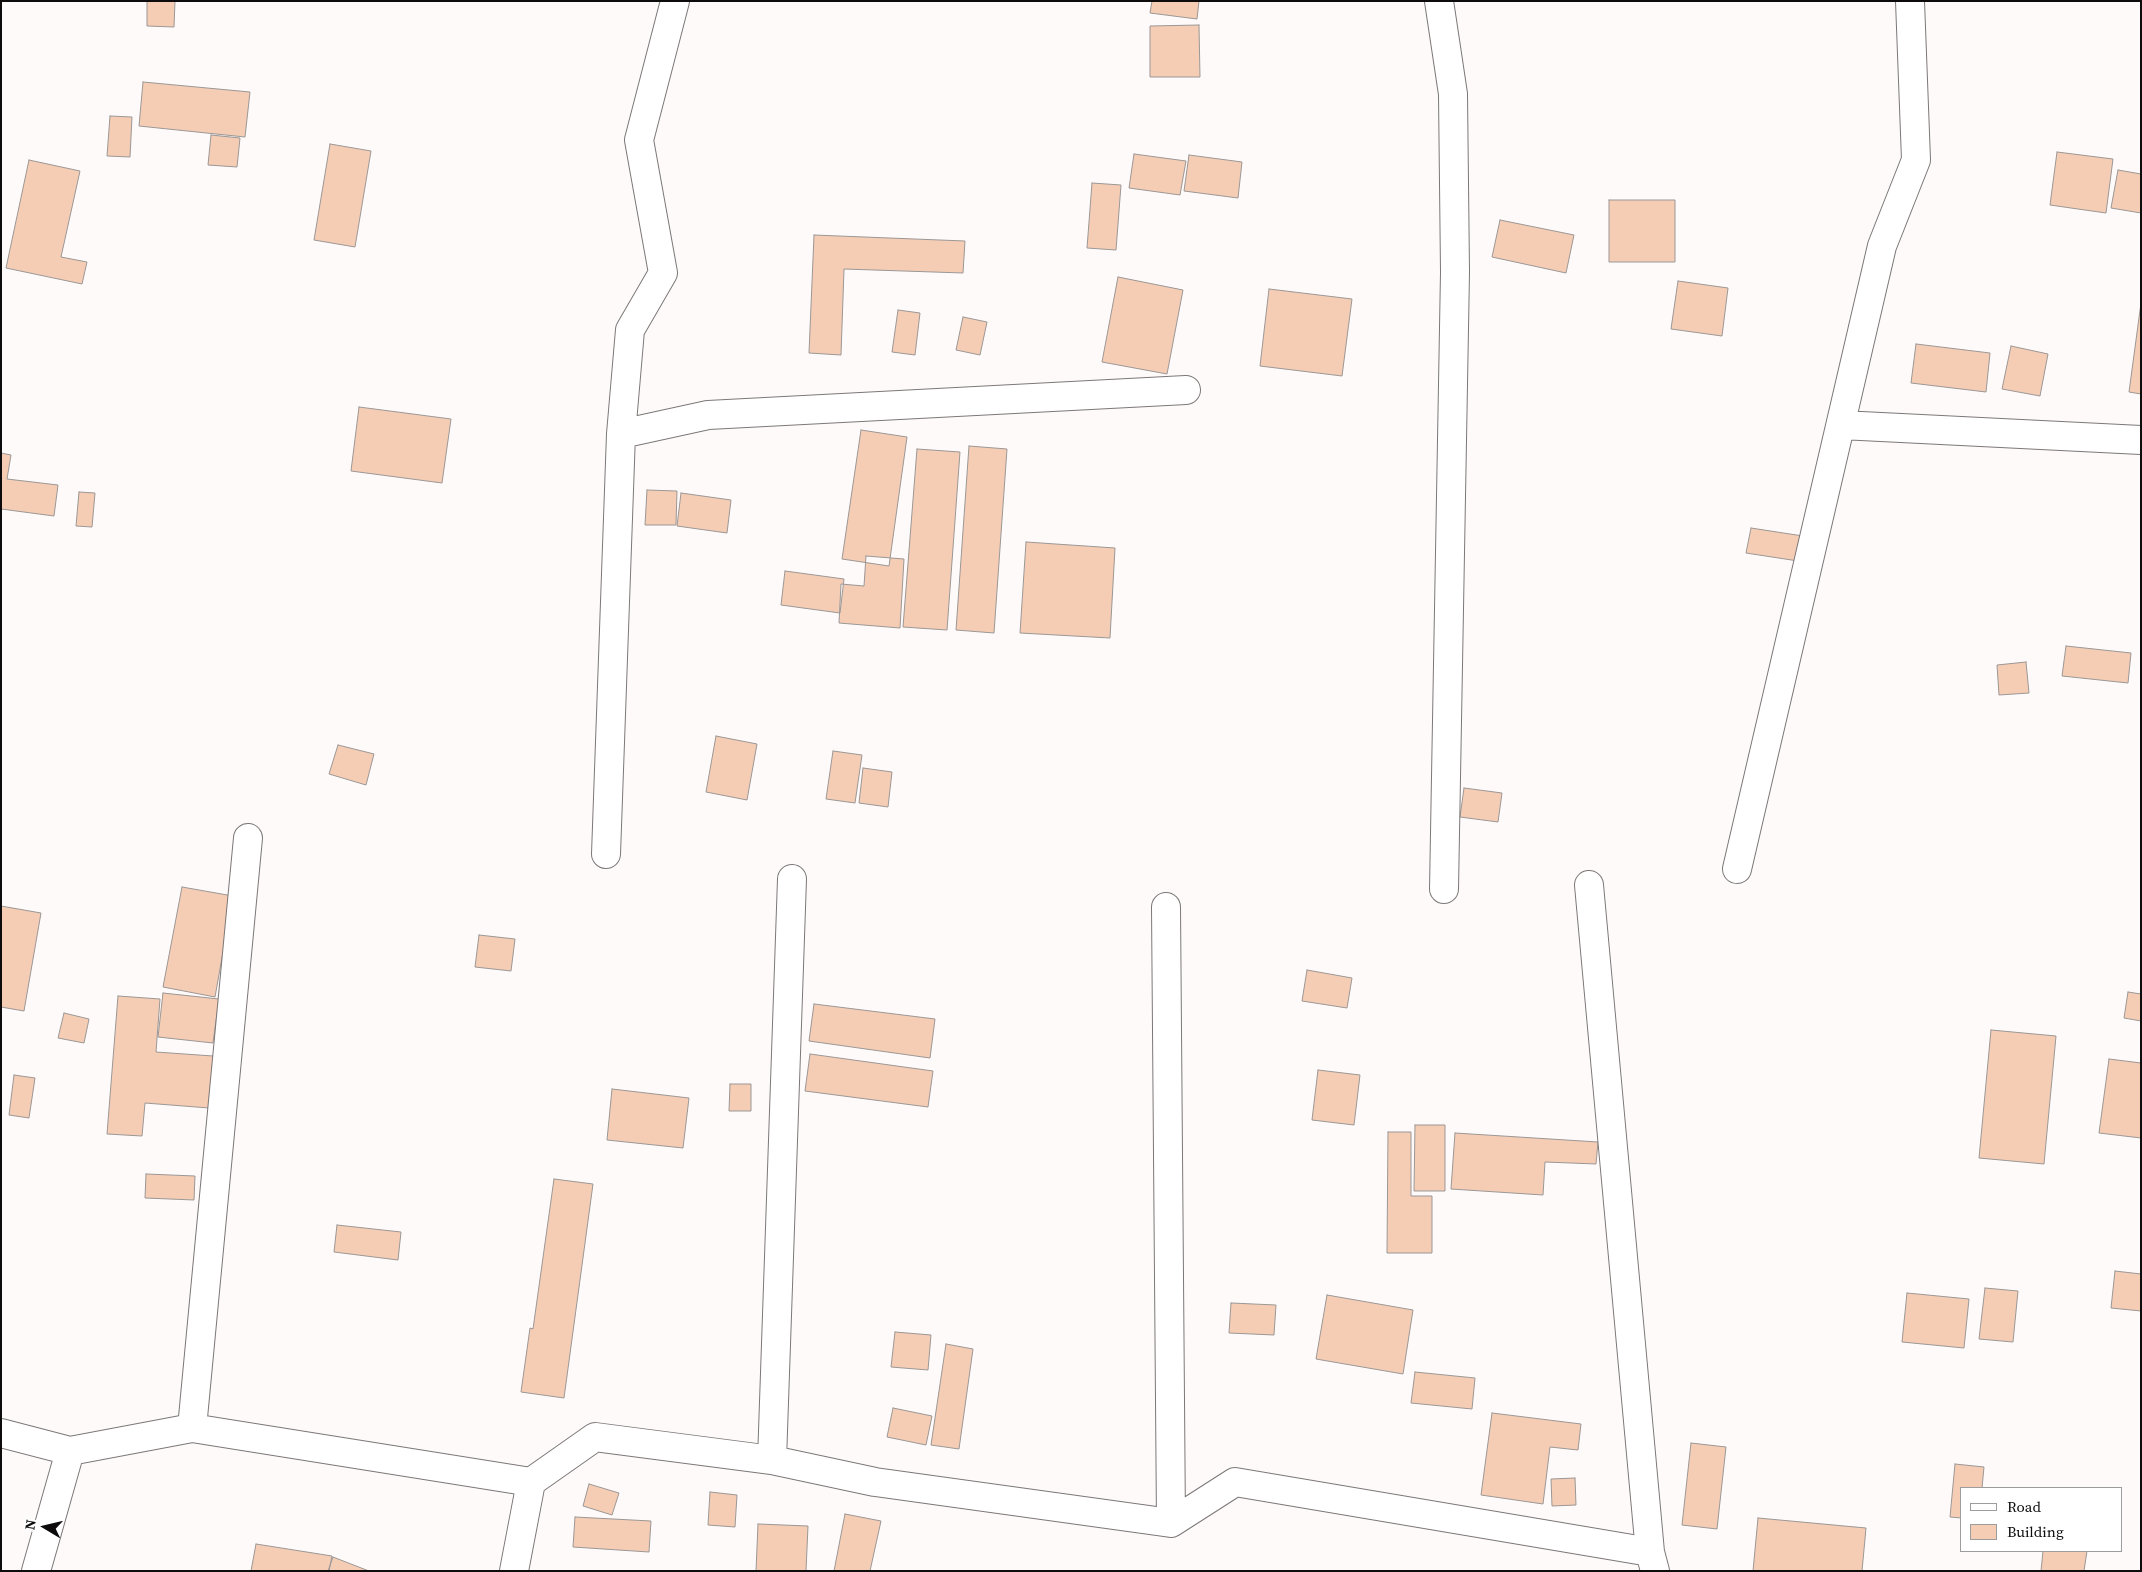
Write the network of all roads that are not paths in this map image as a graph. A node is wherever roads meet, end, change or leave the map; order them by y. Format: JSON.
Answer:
{"nodes":[{"id":1,"x":675,"y":1,"type":"edge"},
{"id":2,"x":1438,"y":1,"type":"edge"},
{"id":3,"x":1910,"y":1,"type":"edge"},
{"id":4,"x":1186,"y":390,"type":"dead end"},
{"id":5,"x":1841,"y":425,"type":"junction"},
{"id":6,"x":621,"y":434,"type":"junction"},
{"id":7,"x":2141,"y":440,"type":"edge"},
{"id":8,"x":248,"y":838,"type":"dead end"},
{"id":9,"x":606,"y":854,"type":"dead end"},
{"id":10,"x":1737,"y":869,"type":"dead end"},
{"id":11,"x":792,"y":879,"type":"dead end"},
{"id":12,"x":1589,"y":885,"type":"dead end"},
{"id":13,"x":1444,"y":889,"type":"dead end"},
{"id":14,"x":1166,"y":907,"type":"dead end"},
{"id":15,"x":192,"y":1428,"type":"junction"},
{"id":16,"x":1,"y":1433,"type":"edge"},
{"id":17,"x":70,"y":1451,"type":"junction"},
{"id":18,"x":772,"y":1460,"type":"junction"},
{"id":19,"x":531,"y":1482,"type":"junction"},
{"id":20,"x":1171,"y":1523,"type":"junction"},
{"id":21,"x":1652,"y":1561,"type":"edge"},
{"id":22,"x":36,"y":1571,"type":"edge"},
{"id":23,"x":514,"y":1571,"type":"edge"}],
"edges":[{"from":1,"to":6,"type":"street"},
{"from":2,"to":13,"type":"street"},
{"from":3,"to":5,"type":"street"},
{"from":4,"to":6,"type":"street"},
{"from":5,"to":7,"type":"street"},
{"from":5,"to":10,"type":"street"},
{"from":6,"to":9,"type":"street"},
{"from":8,"to":15,"type":"street"},
{"from":11,"to":18,"type":"street"},
{"from":12,"to":21,"type":"street"},
{"from":14,"to":20,"type":"street"},
{"from":15,"to":17,"type":"street"},
{"from":15,"to":19,"type":"street"},
{"from":16,"to":17,"type":"street"},
{"from":17,"to":22,"type":"street"},
{"from":18,"to":19,"type":"street"},
{"from":18,"to":20,"type":"street"},
{"from":19,"to":23,"type":"street"},
{"from":20,"to":21,"type":"street"}]}
